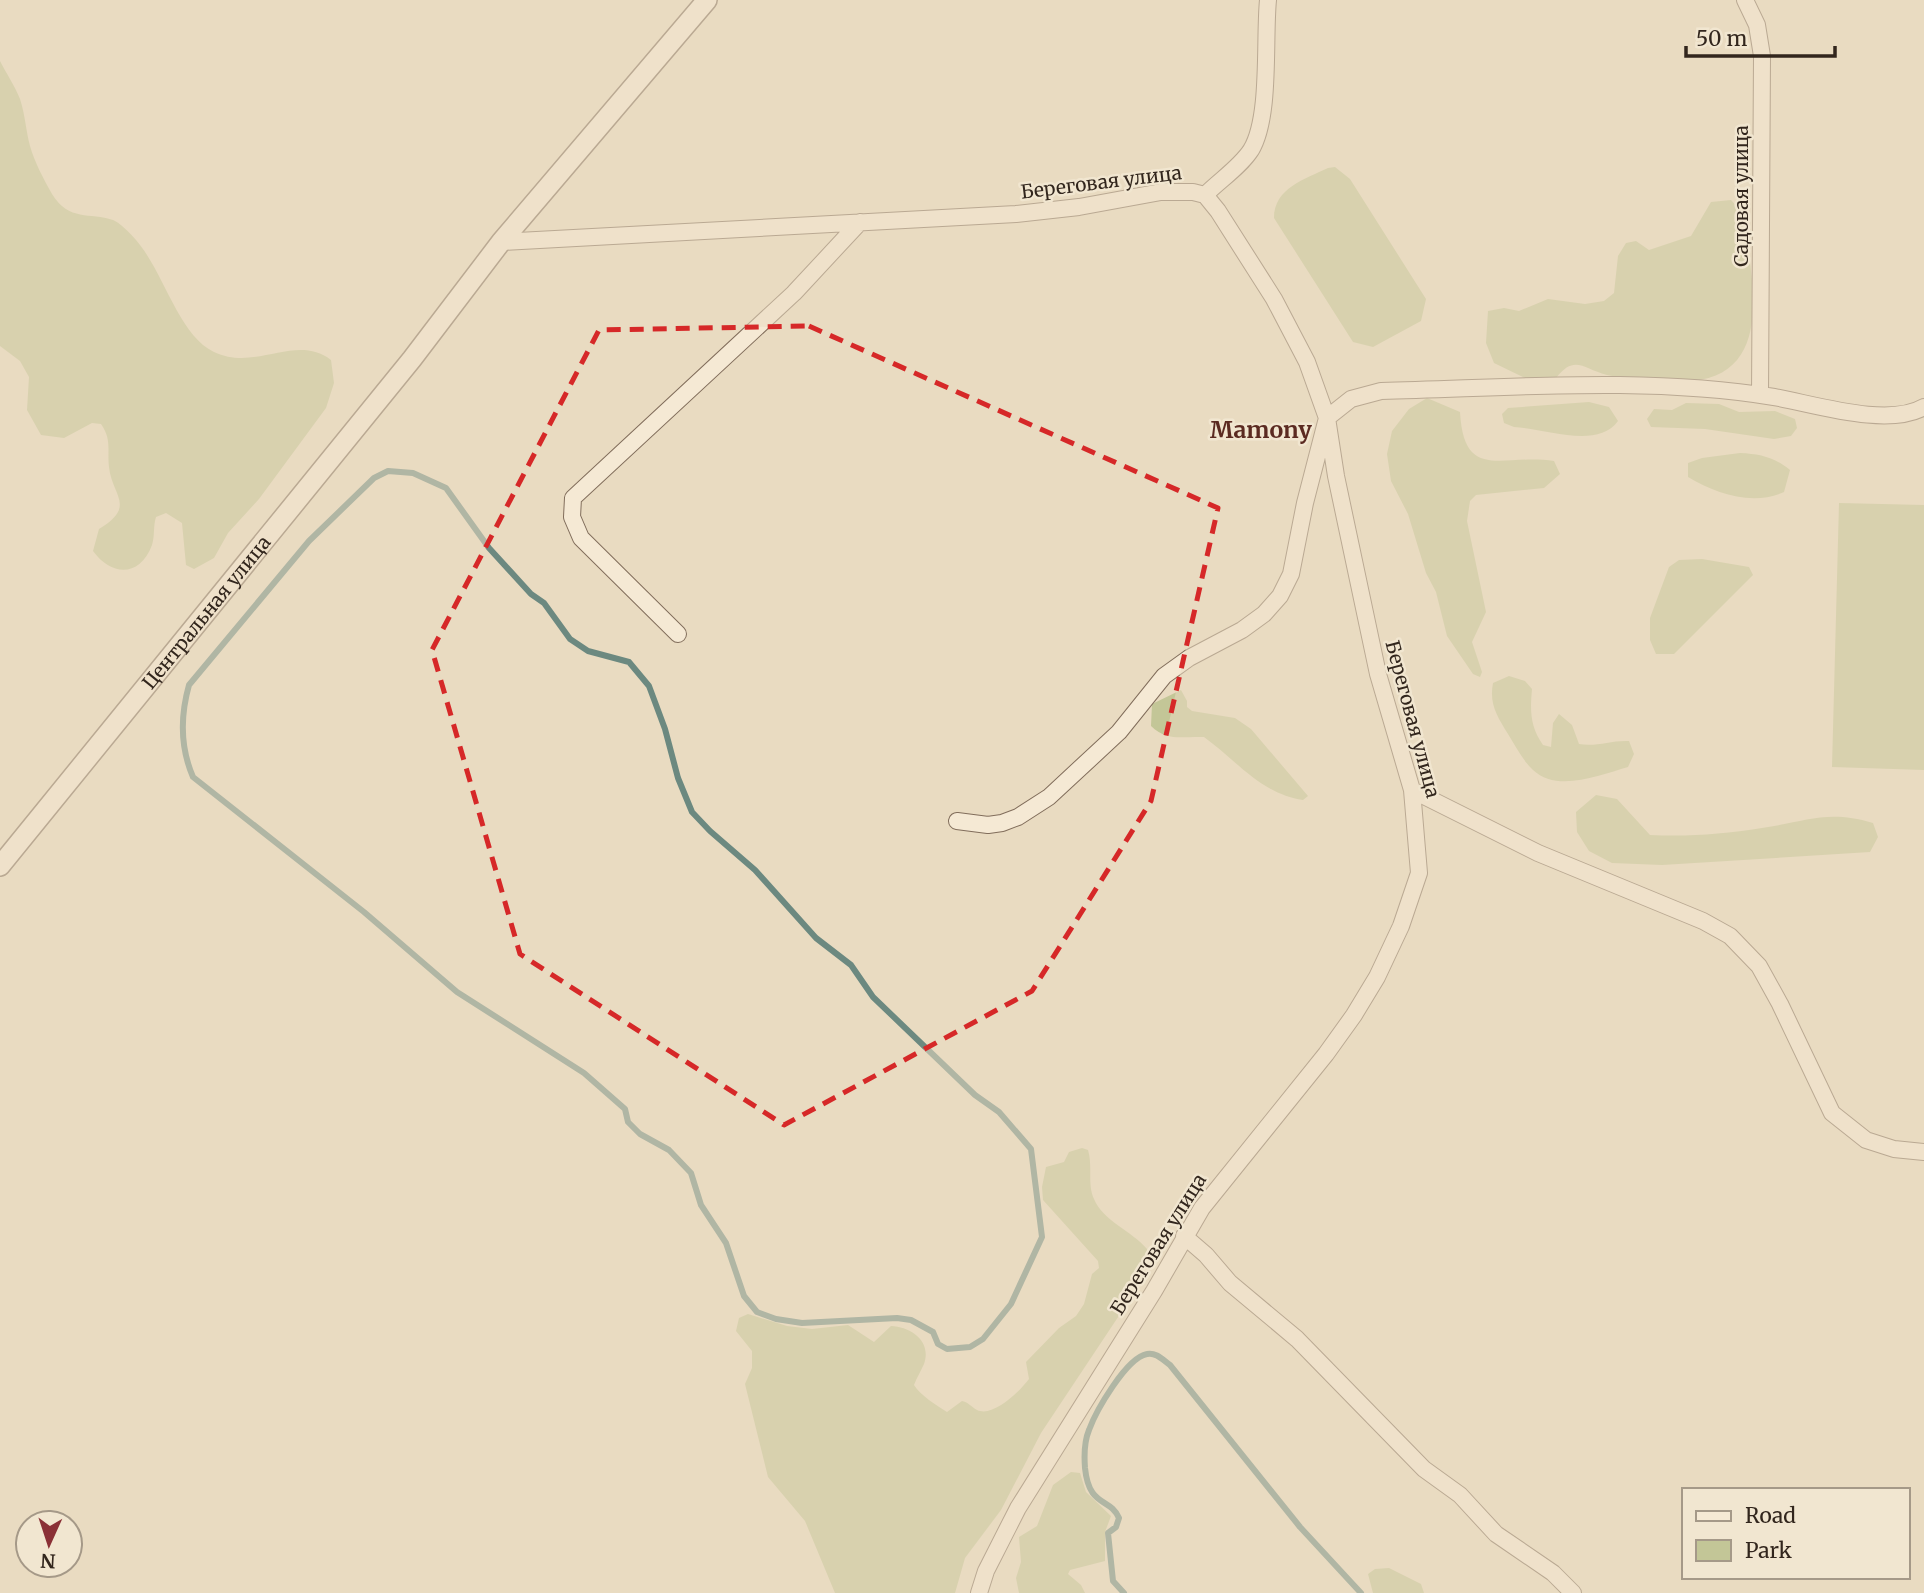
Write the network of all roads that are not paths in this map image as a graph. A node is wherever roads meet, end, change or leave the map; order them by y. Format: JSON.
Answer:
{"nodes":[{"id":1,"x":707,"y":0,"type":"edge"},
{"id":2,"x":1268,"y":0,"type":"edge"},
{"id":3,"x":1745,"y":0,"type":"edge"},
{"id":4,"x":1205,"y":195,"type":"junction"},
{"id":5,"x":860,"y":222,"type":"junction"},
{"id":6,"x":501,"y":242,"type":"junction"},
{"id":7,"x":1760,"y":395,"type":"junction"},
{"id":8,"x":1924,"y":407,"type":"edge"},
{"id":9,"x":1327,"y":418,"type":"junction"},
{"id":10,"x":678,"y":635,"type":"dead end"},
{"id":11,"x":1412,"y":790,"type":"junction"},
{"id":12,"x":957,"y":821,"type":"dead end"},
{"id":13,"x":0,"y":866,"type":"edge"},
{"id":14,"x":1924,"y":1152,"type":"edge"},
{"id":15,"x":1184,"y":1236,"type":"junction"},
{"id":16,"x":979,"y":1593,"type":"edge"},
{"id":17,"x":1573,"y":1593,"type":"edge"}],
"edges":[{"from":1,"to":6,"type":"street","name":"Центральная улица"},
{"from":2,"to":4,"type":"street"},
{"from":3,"to":7,"type":"street","name":"Садовая улица"},
{"from":4,"to":5,"type":"street","name":"Береговая улица"},
{"from":4,"to":9,"type":"street","name":"Береговая улица"},
{"from":5,"to":6,"type":"street","name":"Береговая улица"},
{"from":5,"to":10,"type":"street"},
{"from":6,"to":13,"type":"street","name":"Центральная улица"},
{"from":7,"to":8,"type":"street"},
{"from":7,"to":9,"type":"street"},
{"from":9,"to":11,"type":"street","name":"Береговая улица"},
{"from":9,"to":12,"type":"street"},
{"from":11,"to":14,"type":"street"},
{"from":11,"to":15,"type":"street","name":"Береговая улица"},
{"from":15,"to":16,"type":"street","name":"Береговая улица"},
{"from":15,"to":17,"type":"street"}]}
